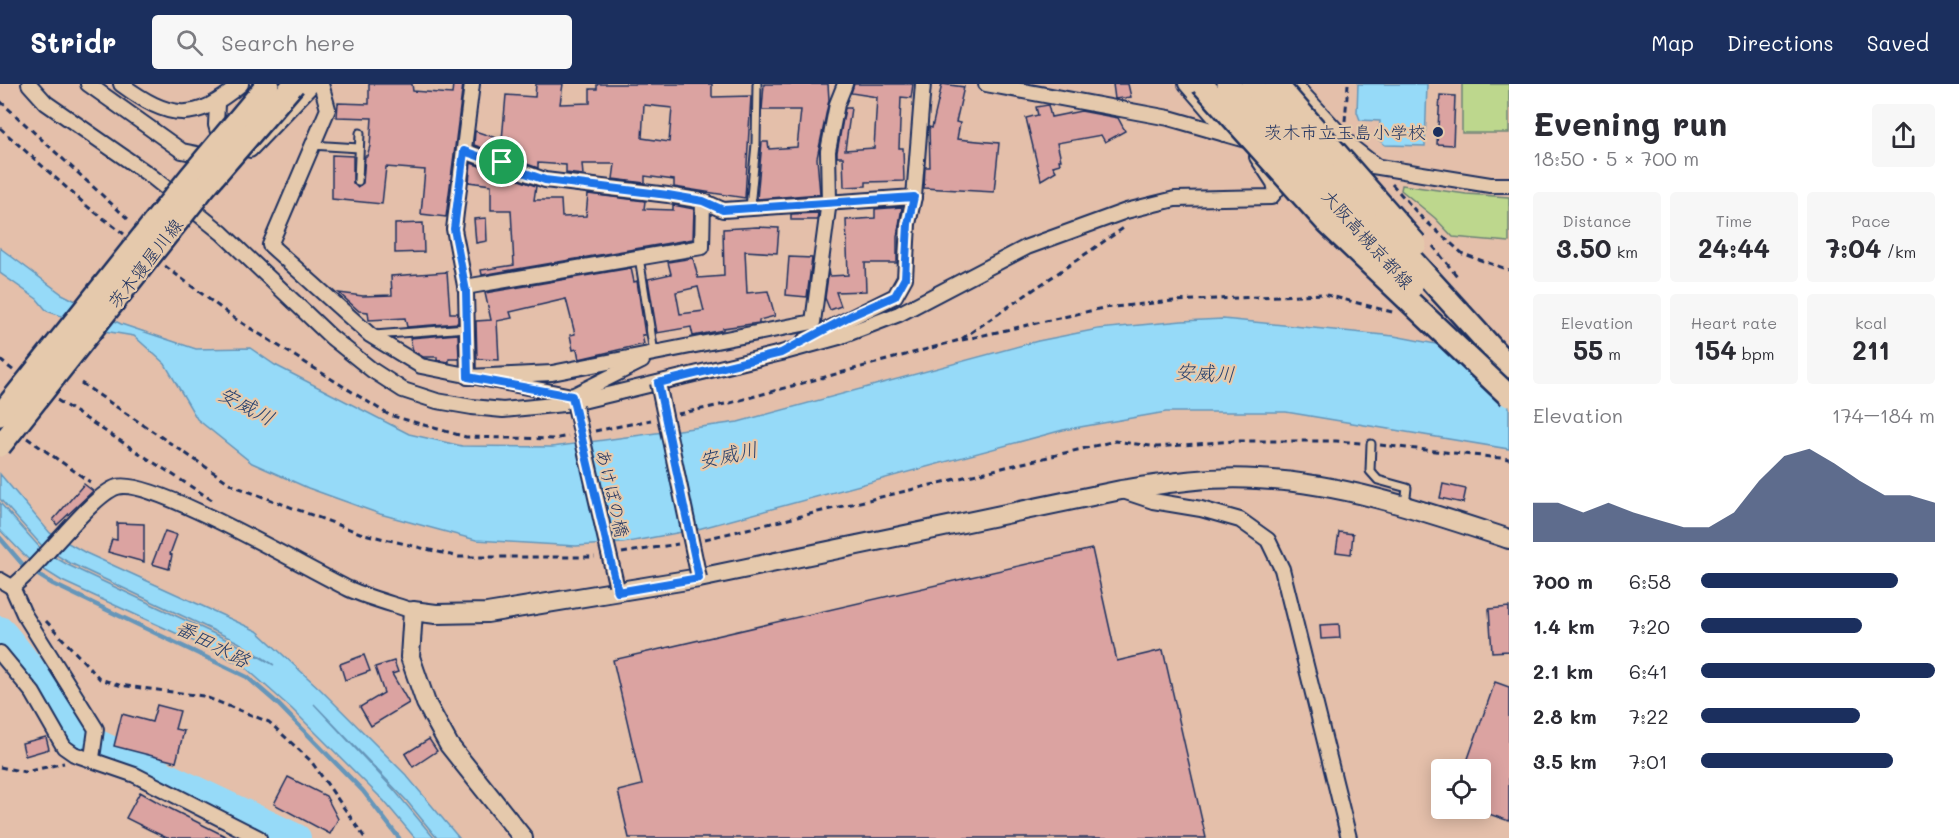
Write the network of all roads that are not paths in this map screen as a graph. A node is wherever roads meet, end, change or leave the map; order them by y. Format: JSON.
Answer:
{"nodes":[{"id":1,"x":29,"y":84,"type":"edge"},
{"id":2,"x":88,"y":84,"type":"edge"},
{"id":3,"x":121,"y":84,"type":"edge"},
{"id":4,"x":241,"y":84,"type":"edge"},
{"id":5,"x":268,"y":84,"type":"edge"},
{"id":6,"x":294,"y":84,"type":"edge"},
{"id":7,"x":313,"y":84,"type":"edge"},
{"id":8,"x":321,"y":84,"type":"edge"},
{"id":9,"x":472,"y":84,"type":"edge"},
{"id":10,"x":757,"y":84,"type":"edge"},
{"id":11,"x":845,"y":84,"type":"edge"},
{"id":12,"x":923,"y":84,"type":"edge"},
{"id":13,"x":986,"y":84,"type":"edge"},
{"id":14,"x":1186,"y":84,"type":"edge"},
{"id":15,"x":1202,"y":84,"type":"edge"},
{"id":16,"x":1228,"y":84,"type":"edge"},
{"id":17,"x":1252,"y":84,"type":"edge"},
{"id":18,"x":1276,"y":84,"type":"edge"},
{"id":19,"x":1294,"y":84,"type":"edge"},
{"id":20,"x":217,"y":104,"type":"junction"},
{"id":21,"x":360,"y":133,"type":"dead end"},
{"id":22,"x":1224,"y":134,"type":"junction"},
{"id":23,"x":1246,"y":141,"type":"junction"},
{"id":24,"x":311,"y":145,"type":"junction"},
{"id":25,"x":359,"y":148,"type":"junction"},
{"id":26,"x":464,"y":151,"type":"junction"},
{"id":27,"x":233,"y":158,"type":"junction"},
{"id":28,"x":1377,"y":167,"type":"junction"},
{"id":29,"x":358,"y":181,"type":"dead end"},
{"id":30,"x":1509,"y":185,"type":"edge"},
{"id":31,"x":914,"y":197,"type":"junction"},
{"id":32,"x":703,"y":201,"type":"junction"},
{"id":33,"x":829,"y":201,"type":"junction"},
{"id":34,"x":750,"y":208,"type":"junction"},
{"id":35,"x":639,"y":257,"type":"junction"},
{"id":36,"x":465,"y":287,"type":"junction"},
{"id":37,"x":467,"y":328,"type":"junction"},
{"id":38,"x":370,"y":335,"type":"junction"},
{"id":39,"x":1483,"y":338,"type":"junction"},
{"id":40,"x":656,"y":353,"type":"junction"},
{"id":41,"x":781,"y":353,"type":"junction"},
{"id":42,"x":1509,"y":367,"type":"edge"},
{"id":43,"x":468,"y":377,"type":"junction"},
{"id":44,"x":658,"y":383,"type":"junction"},
{"id":45,"x":1509,"y":395,"type":"edge"},
{"id":46,"x":573,"y":402,"type":"junction"},
{"id":47,"x":0,"y":415,"type":"edge"},
{"id":48,"x":1371,"y":444,"type":"road end"},
{"id":49,"x":0,"y":446,"type":"edge"},
{"id":50,"x":1121,"y":490,"type":"junction"},
{"id":51,"x":1405,"y":506,"type":"junction"},
{"id":52,"x":1509,"y":539,"type":"edge"},
{"id":53,"x":699,"y":578,"type":"junction"},
{"id":54,"x":6,"y":583,"type":"edge"},
{"id":55,"x":617,"y":588,"type":"junction"},
{"id":56,"x":413,"y":611,"type":"junction"},
{"id":57,"x":0,"y":653,"type":"edge"},
{"id":58,"x":92,"y":758,"type":"junction"},
{"id":59,"x":260,"y":838,"type":"edge"},
{"id":60,"x":523,"y":838,"type":"edge"},
{"id":61,"x":1348,"y":838,"type":"edge"}],
"edges":[{"from":1,"to":46,"type":"street"},
{"from":2,"to":27,"type":"street"},
{"from":3,"to":20,"type":"street"},
{"from":4,"to":20,"type":"street"},
{"from":5,"to":47,"type":"main road","name":"茨木寝屋川線","bridge":true},
{"from":6,"to":49,"type":"main road","name":"茨木寝屋川線","bridge":true},
{"from":7,"to":27,"type":"street"},
{"from":8,"to":24,"type":"street"},
{"from":9,"to":26,"type":"street"},
{"from":10,"to":34,"type":"lane"},
{"from":11,"to":33,"type":"street"},
{"from":12,"to":31,"type":"street"},
{"from":13,"to":22,"type":"street"},
{"from":14,"to":22,"type":"street"},
{"from":15,"to":45,"type":"main road","bridge":true},
{"from":16,"to":45,"type":"main road","name":"大阪高槻京都線","bridge":true},
{"from":17,"to":39,"type":"main road","name":"大阪高槻京都線","bridge":true},
{"from":18,"to":39,"type":"main road","bridge":true},
{"from":19,"to":28,"type":"street"},
{"from":20,"to":27,"type":"street"},
{"from":21,"to":25,"type":"lane"},
{"from":22,"to":23,"type":"street"},
{"from":23,"to":28,"type":"street"},
{"from":23,"to":41,"type":"street"},
{"from":24,"to":25,"type":"lane"},
{"from":24,"to":38,"type":"street"},
{"from":25,"to":29,"type":"lane"},
{"from":26,"to":32,"type":"street"},
{"from":26,"to":36,"type":"street"},
{"from":28,"to":30,"type":"street"},
{"from":31,"to":33,"type":"street"},
{"from":31,"to":41,"type":"street"},
{"from":32,"to":34,"type":"street"},
{"from":32,"to":35,"type":"street"},
{"from":33,"to":34,"type":"street"},
{"from":33,"to":40,"type":"street"},
{"from":35,"to":36,"type":"street"},
{"from":35,"to":40,"type":"lane"},
{"from":36,"to":37,"type":"street"},
{"from":37,"to":38,"type":"lane"},
{"from":37,"to":43,"type":"street"},
{"from":38,"to":43,"type":"street"},
{"from":39,"to":42,"type":"main road","name":"大阪高槻京都線"},
{"from":40,"to":43,"type":"street"},
{"from":40,"to":46,"type":"street"},
{"from":41,"to":44,"type":"street"},
{"from":43,"to":46,"type":"street"},
{"from":44,"to":46,"type":"street"},
{"from":44,"to":53,"type":"street","bridge":true},
{"from":46,"to":55,"type":"street","name":"あけぼの橋","bridge":true},
{"from":48,"to":51,"type":"lane"},
{"from":50,"to":51,"type":"street"},
{"from":50,"to":53,"type":"street"},
{"from":50,"to":61,"type":"street"},
{"from":51,"to":52,"type":"street"},
{"from":53,"to":55,"type":"street"},
{"from":54,"to":56,"type":"street"},
{"from":54,"to":58,"type":"street"},
{"from":55,"to":56,"type":"street"},
{"from":56,"to":60,"type":"street"},
{"from":57,"to":58,"type":"street"},
{"from":58,"to":59,"type":"street"}]}
